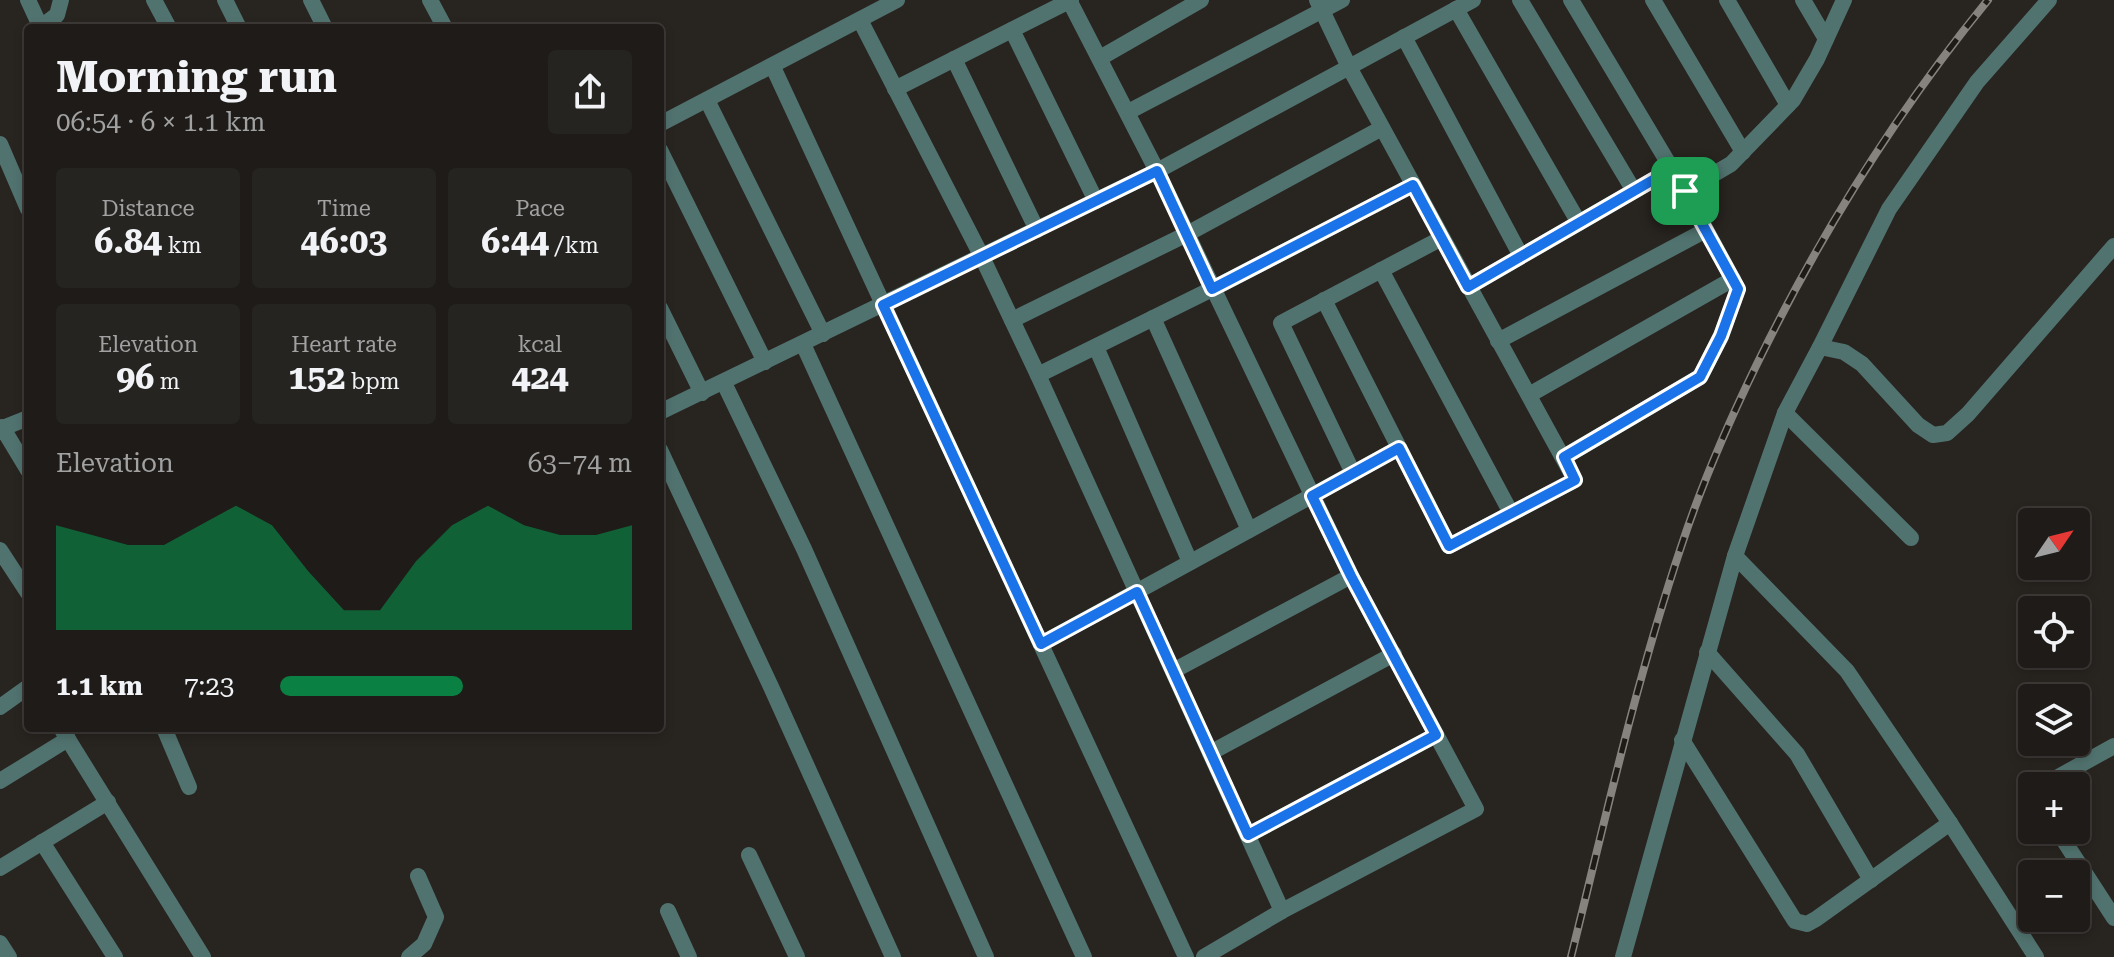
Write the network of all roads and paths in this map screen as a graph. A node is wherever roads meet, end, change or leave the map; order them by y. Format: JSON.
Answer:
{"nodes":[{"id":1,"x":28,"y":0,"type":"edge"},
{"id":2,"x":61,"y":0,"type":"edge"},
{"id":3,"x":154,"y":0,"type":"edge"},
{"id":4,"x":225,"y":0,"type":"edge"},
{"id":5,"x":311,"y":0,"type":"edge"},
{"id":6,"x":430,"y":0,"type":"edge"},
{"id":7,"x":897,"y":0,"type":"edge"},
{"id":8,"x":1070,"y":0,"type":"edge"},
{"id":9,"x":1201,"y":0,"type":"edge"},
{"id":10,"x":1342,"y":0,"type":"edge"},
{"id":11,"x":1473,"y":0,"type":"edge"},
{"id":12,"x":1520,"y":0,"type":"edge"},
{"id":13,"x":1571,"y":0,"type":"edge"},
{"id":14,"x":1653,"y":0,"type":"edge"},
{"id":15,"x":1727,"y":0,"type":"edge"},
{"id":16,"x":1803,"y":0,"type":"edge"},
{"id":17,"x":1844,"y":0,"type":"edge"},
{"id":18,"x":2049,"y":0,"type":"edge"},
{"id":19,"x":1319,"y":6,"type":"edge"},
{"id":20,"x":1456,"y":9,"type":"junction"},
{"id":21,"x":860,"y":20,"type":"junction"},
{"id":22,"x":39,"y":24,"type":"edge"},
{"id":23,"x":46,"y":24,"type":"edge"},
{"id":24,"x":167,"y":24,"type":"edge"},
{"id":25,"x":237,"y":24,"type":"edge"},
{"id":26,"x":323,"y":24,"type":"edge"},
{"id":27,"x":443,"y":24,"type":"edge"},
{"id":28,"x":1012,"y":30,"type":"junction"},
{"id":29,"x":1404,"y":37,"type":"junction"},
{"id":30,"x":1826,"y":39,"type":"junction"},
{"id":31,"x":1100,"y":58,"type":"junction"},
{"id":32,"x":954,"y":59,"type":"junction"},
{"id":33,"x":773,"y":67,"type":"junction"},
{"id":34,"x":1349,"y":67,"type":"junction"},
{"id":35,"x":895,"y":89,"type":"junction"},
{"id":36,"x":707,"y":100,"type":"junction"},
{"id":37,"x":1788,"y":105,"type":"junction"},
{"id":38,"x":1128,"y":112,"type":"junction"},
{"id":39,"x":664,"y":122,"type":"edge"},
{"id":40,"x":1382,"y":128,"type":"junction"},
{"id":41,"x":0,"y":144,"type":"edge"},
{"id":42,"x":1743,"y":152,"type":"junction"},
{"id":43,"x":664,"y":158,"type":"edge"},
{"id":44,"x":1672,"y":169,"type":"junction"},
{"id":45,"x":1157,"y":171,"type":"junction"},
{"id":46,"x":1413,"y":185,"type":"junction"},
{"id":47,"x":1634,"y":191,"type":"junction"},
{"id":48,"x":1685,"y":191,"type":"junction"},
{"id":49,"x":24,"y":200,"type":"edge"},
{"id":50,"x":1096,"y":201,"type":"junction"},
{"id":51,"x":1579,"y":223,"type":"junction"},
{"id":52,"x":1037,"y":230,"type":"junction"},
{"id":53,"x":1706,"y":230,"type":"junction"},
{"id":54,"x":1187,"y":234,"type":"junction"},
{"id":55,"x":1442,"y":238,"type":"junction"},
{"id":56,"x":2114,"y":246,"type":"edge"},
{"id":57,"x":1521,"y":256,"type":"junction"},
{"id":58,"x":982,"y":257,"type":"junction"},
{"id":59,"x":1381,"y":270,"type":"junction"},
{"id":60,"x":1733,"y":279,"type":"junction"},
{"id":61,"x":1468,"y":287,"type":"junction"},
{"id":62,"x":1212,"y":289,"type":"junction"},
{"id":63,"x":1324,"y":300,"type":"junction"},
{"id":64,"x":883,"y":305,"type":"junction"},
{"id":65,"x":664,"y":316,"type":"edge"},
{"id":66,"x":1153,"y":318,"type":"junction"},
{"id":67,"x":1012,"y":320,"type":"junction"},
{"id":68,"x":823,"y":334,"type":"junction"},
{"id":69,"x":1498,"y":341,"type":"junction"},
{"id":70,"x":803,"y":344,"type":"junction"},
{"id":71,"x":1096,"y":347,"type":"junction"},
{"id":72,"x":1820,"y":347,"type":"junction"},
{"id":73,"x":765,"y":362,"type":"junction"},
{"id":74,"x":1038,"y":375,"type":"junction"},
{"id":75,"x":724,"y":383,"type":"junction"},
{"id":76,"x":702,"y":393,"type":"junction"},
{"id":77,"x":1529,"y":395,"type":"junction"},
{"id":78,"x":664,"y":410,"type":"edge"},
{"id":79,"x":1785,"y":413,"type":"junction"},
{"id":80,"x":24,"y":419,"type":"edge"},
{"id":81,"x":1,"y":428,"type":"edge"},
{"id":82,"x":1399,"y":448,"type":"junction"},
{"id":83,"x":1564,"y":457,"type":"junction"},
{"id":84,"x":664,"y":459,"type":"edge"},
{"id":85,"x":24,"y":464,"type":"edge"},
{"id":86,"x":1353,"y":473,"type":"junction"},
{"id":87,"x":1312,"y":496,"type":"junction"},
{"id":88,"x":1511,"y":513,"type":"junction"},
{"id":89,"x":1249,"y":530,"type":"junction"},
{"id":90,"x":1911,"y":538,"type":"dead end"},
{"id":91,"x":0,"y":550,"type":"edge"},
{"id":92,"x":1735,"y":556,"type":"junction"},
{"id":93,"x":1190,"y":562,"type":"junction"},
{"id":94,"x":1351,"y":576,"type":"junction"},
{"id":95,"x":24,"y":587,"type":"edge"},
{"id":96,"x":1137,"y":592,"type":"junction"},
{"id":97,"x":1041,"y":644,"type":"junction"},
{"id":98,"x":1707,"y":652,"type":"junction"},
{"id":99,"x":1394,"y":654,"type":"junction"},
{"id":100,"x":1173,"y":671,"type":"junction"},
{"id":101,"x":24,"y":689,"type":"edge"},
{"id":102,"x":3,"y":699,"type":"edge"},
{"id":103,"x":166,"y":732,"type":"edge"},
{"id":104,"x":64,"y":734,"type":"edge"},
{"id":105,"x":1436,"y":735,"type":"junction"},
{"id":106,"x":1682,"y":740,"type":"junction"},
{"id":107,"x":2112,"y":751,"type":"edge"},
{"id":108,"x":1210,"y":753,"type":"junction"},
{"id":109,"x":2070,"y":772,"type":"edge"},
{"id":110,"x":0,"y":781,"type":"edge"},
{"id":111,"x":189,"y":787,"type":"dead end"},
{"id":112,"x":108,"y":802,"type":"junction"},
{"id":113,"x":1950,"y":823,"type":"junction"},
{"id":114,"x":1248,"y":835,"type":"junction"},
{"id":115,"x":42,"y":842,"type":"junction"},
{"id":116,"x":2066,"y":844,"type":"edge"},
{"id":117,"x":749,"y":855,"type":"dead end"},
{"id":118,"x":0,"y":868,"type":"edge"},
{"id":119,"x":418,"y":876,"type":"dead end"},
{"id":120,"x":1871,"y":880,"type":"junction"},
{"id":121,"x":668,"y":911,"type":"dead end"},
{"id":122,"x":1282,"y":911,"type":"junction"},
{"id":123,"x":2114,"y":918,"type":"edge"},
{"id":124,"x":0,"y":943,"type":"edge"},
{"id":125,"x":9,"y":957,"type":"edge"},
{"id":126,"x":115,"y":957,"type":"edge"},
{"id":127,"x":203,"y":957,"type":"edge"},
{"id":128,"x":409,"y":957,"type":"edge"},
{"id":129,"x":689,"y":957,"type":"edge"},
{"id":130,"x":797,"y":957,"type":"edge"},
{"id":131,"x":893,"y":957,"type":"edge"},
{"id":132,"x":986,"y":957,"type":"edge"},
{"id":133,"x":1084,"y":957,"type":"edge"},
{"id":134,"x":1186,"y":957,"type":"edge"},
{"id":135,"x":1204,"y":957,"type":"edge"},
{"id":136,"x":1623,"y":957,"type":"edge"},
{"id":137,"x":2036,"y":957,"type":"edge"}],
"edges":[{"from":1,"to":22,"type":"street"},
{"from":2,"to":23,"type":"street"},
{"from":3,"to":24,"type":"street"},
{"from":4,"to":25,"type":"street"},
{"from":5,"to":26,"type":"street"},
{"from":6,"to":27,"type":"street"},
{"from":7,"to":21,"type":"street"},
{"from":8,"to":28,"type":"street"},
{"from":8,"to":31,"type":"street"},
{"from":9,"to":31,"type":"street"},
{"from":10,"to":19,"type":"street"},
{"from":11,"to":20,"type":"street"},
{"from":12,"to":47,"type":"street"},
{"from":13,"to":44,"type":"street"},
{"from":14,"to":42,"type":"street"},
{"from":15,"to":37,"type":"street"},
{"from":16,"to":30,"type":"street"},
{"from":17,"to":30,"type":"street"},
{"from":18,"to":72,"type":"street"},
{"from":19,"to":34,"type":"street"},
{"from":19,"to":38,"type":"street"},
{"from":20,"to":29,"type":"street"},
{"from":20,"to":51,"type":"street"},
{"from":21,"to":33,"type":"street"},
{"from":21,"to":35,"type":"street"},
{"from":28,"to":32,"type":"street"},
{"from":28,"to":50,"type":"street"},
{"from":29,"to":34,"type":"street"},
{"from":29,"to":57,"type":"street"},
{"from":30,"to":37,"type":"street"},
{"from":31,"to":38,"type":"street"},
{"from":32,"to":35,"type":"street"},
{"from":32,"to":52,"type":"street"},
{"from":33,"to":36,"type":"street"},
{"from":33,"to":64,"type":"street"},
{"from":34,"to":40,"type":"street"},
{"from":34,"to":45,"type":"street"},
{"from":35,"to":58,"type":"street"},
{"from":36,"to":39,"type":"street"},
{"from":36,"to":68,"type":"street"},
{"from":37,"to":42,"type":"street"},
{"from":38,"to":45,"type":"street"},
{"from":40,"to":46,"type":"street"},
{"from":40,"to":54,"type":"street"},
{"from":41,"to":49,"type":"street"},
{"from":42,"to":48,"type":"street"},
{"from":43,"to":73,"type":"street"},
{"from":44,"to":47,"type":"street"},
{"from":44,"to":48,"type":"street"},
{"from":45,"to":50,"type":"street"},
{"from":45,"to":54,"type":"street"},
{"from":46,"to":55,"type":"street"},
{"from":46,"to":62,"type":"street"},
{"from":47,"to":51,"type":"street"},
{"from":48,"to":53,"type":"street"},
{"from":50,"to":52,"type":"street"},
{"from":51,"to":57,"type":"street"},
{"from":52,"to":58,"type":"street"},
{"from":53,"to":60,"type":"street"},
{"from":53,"to":69,"type":"street"},
{"from":54,"to":62,"type":"street"},
{"from":54,"to":67,"type":"street"},
{"from":55,"to":59,"type":"street"},
{"from":55,"to":61,"type":"street"},
{"from":56,"to":72,"type":"street"},
{"from":57,"to":61,"type":"street"},
{"from":58,"to":64,"type":"street"},
{"from":58,"to":67,"type":"street"},
{"from":59,"to":63,"type":"street"},
{"from":59,"to":88,"type":"street"},
{"from":60,"to":77,"type":"street"},
{"from":60,"to":83,"type":"street"},
{"from":61,"to":69,"type":"street"},
{"from":62,"to":66,"type":"street"},
{"from":62,"to":87,"type":"street"},
{"from":63,"to":82,"type":"street"},
{"from":63,"to":86,"type":"street"},
{"from":64,"to":68,"type":"street"},
{"from":64,"to":97,"type":"street"},
{"from":65,"to":76,"type":"street"},
{"from":66,"to":71,"type":"street"},
{"from":66,"to":89,"type":"street"},
{"from":67,"to":74,"type":"street"},
{"from":68,"to":70,"type":"street"},
{"from":69,"to":77,"type":"street"},
{"from":70,"to":73,"type":"street"},
{"from":70,"to":133,"type":"street"},
{"from":71,"to":74,"type":"street"},
{"from":71,"to":93,"type":"street"},
{"from":72,"to":79,"type":"street"},
{"from":73,"to":75,"type":"street"},
{"from":74,"to":96,"type":"street"},
{"from":75,"to":76,"type":"street"},
{"from":75,"to":132,"type":"street"},
{"from":76,"to":78,"type":"street"},
{"from":77,"to":83,"type":"street"},
{"from":79,"to":90,"type":"street"},
{"from":79,"to":92,"type":"street"},
{"from":80,"to":81,"type":"street"},
{"from":81,"to":85,"type":"street"},
{"from":82,"to":86,"type":"street"},
{"from":82,"to":88,"type":"street"},
{"from":83,"to":88,"type":"street"},
{"from":84,"to":131,"type":"street"},
{"from":86,"to":87,"type":"street"},
{"from":87,"to":89,"type":"street"},
{"from":87,"to":94,"type":"street"},
{"from":89,"to":93,"type":"street"},
{"from":91,"to":95,"type":"street"},
{"from":92,"to":98,"type":"street"},
{"from":92,"to":113,"type":"street"},
{"from":93,"to":96,"type":"street"},
{"from":94,"to":99,"type":"street"},
{"from":94,"to":100,"type":"street"},
{"from":96,"to":97,"type":"street"},
{"from":96,"to":100,"type":"street"},
{"from":97,"to":134,"type":"street"},
{"from":98,"to":106,"type":"street"},
{"from":98,"to":120,"type":"street"},
{"from":99,"to":105,"type":"street"},
{"from":99,"to":108,"type":"street"},
{"from":100,"to":108,"type":"street"},
{"from":101,"to":102,"type":"street"},
{"from":103,"to":111,"type":"street"},
{"from":104,"to":110,"type":"street"},
{"from":104,"to":112,"type":"street"},
{"from":105,"to":114,"type":"street"},
{"from":105,"to":122,"type":"street"},
{"from":106,"to":120,"type":"street"},
{"from":106,"to":136,"type":"street"},
{"from":107,"to":109,"type":"street"},
{"from":108,"to":114,"type":"street"},
{"from":112,"to":115,"type":"street"},
{"from":112,"to":127,"type":"street"},
{"from":113,"to":120,"type":"street"},
{"from":113,"to":137,"type":"street"},
{"from":114,"to":122,"type":"street"},
{"from":115,"to":118,"type":"street"},
{"from":115,"to":126,"type":"street"},
{"from":116,"to":123,"type":"street"},
{"from":117,"to":130,"type":"street"},
{"from":119,"to":128,"type":"street"},
{"from":121,"to":129,"type":"street"},
{"from":122,"to":135,"type":"street"},
{"from":124,"to":125,"type":"street"}]}
